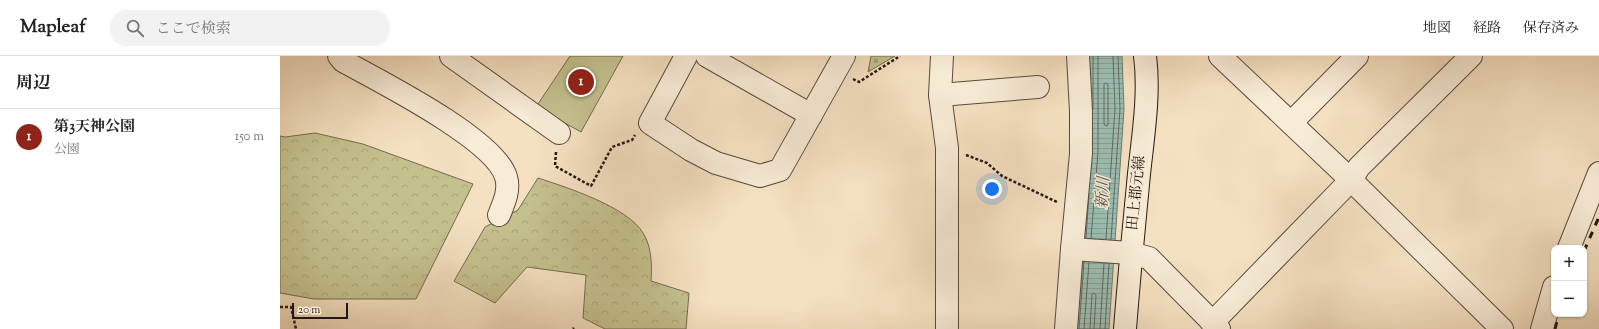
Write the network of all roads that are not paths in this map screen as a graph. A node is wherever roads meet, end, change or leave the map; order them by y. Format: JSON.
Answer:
{"nodes":[{"id":1,"x":339,"y":56,"type":"edge"},
{"id":2,"x":451,"y":56,"type":"edge"},
{"id":3,"x":686,"y":56,"type":"edge"},
{"id":4,"x":707,"y":56,"type":"edge"},
{"id":5,"x":942,"y":56,"type":"edge"},
{"id":6,"x":1078,"y":56,"type":"edge"},
{"id":7,"x":1144,"y":56,"type":"edge"},
{"id":8,"x":1220,"y":56,"type":"edge"},
{"id":9,"x":1357,"y":56,"type":"edge"},
{"id":10,"x":1471,"y":56,"type":"edge"},
{"id":11,"x":840,"y":62,"type":"edge"},
{"id":12,"x":1038,"y":87,"type":"dead end"},
{"id":13,"x":940,"y":95,"type":"junction"},
{"id":14,"x":811,"y":115,"type":"junction"},
{"id":15,"x":1291,"y":123,"type":"junction"},
{"id":16,"x":559,"y":133,"type":"road end"},
{"id":17,"x":1599,"y":173,"type":"edge"},
{"id":18,"x":1351,"y":180,"type":"junction"},
{"id":19,"x":500,"y":215,"type":"dead end"},
{"id":20,"x":1570,"y":245,"type":"edge"},
{"id":21,"x":1072,"y":248,"type":"junction"},
{"id":22,"x":1130,"y":253,"type":"junction"},
{"id":23,"x":1551,"y":298,"type":"edge"},
{"id":24,"x":1216,"y":326,"type":"edge"},
{"id":25,"x":947,"y":329,"type":"edge"},
{"id":26,"x":1066,"y":329,"type":"edge"},
{"id":27,"x":1125,"y":329,"type":"edge"},
{"id":28,"x":1502,"y":329,"type":"edge"},
{"id":29,"x":1542,"y":329,"type":"edge"}],
"edges":[{"from":1,"to":19,"type":"street"},
{"from":2,"to":16,"type":"street"},
{"from":3,"to":14,"type":"street"},
{"from":4,"to":14,"type":"street"},
{"from":5,"to":13,"type":"street"},
{"from":6,"to":21,"type":"street"},
{"from":7,"to":22,"type":"street","name":"田上郡元線"},
{"from":8,"to":15,"type":"street"},
{"from":9,"to":15,"type":"street"},
{"from":10,"to":18,"type":"street"},
{"from":11,"to":14,"type":"street"},
{"from":12,"to":13,"type":"street"},
{"from":13,"to":25,"type":"street"},
{"from":15,"to":18,"type":"street"},
{"from":17,"to":20,"type":"street"},
{"from":18,"to":24,"type":"street"},
{"from":18,"to":28,"type":"street"},
{"from":21,"to":22,"type":"street"},
{"from":21,"to":26,"type":"street"},
{"from":22,"to":24,"type":"street"},
{"from":22,"to":27,"type":"street","name":"田上郡元線"},
{"from":23,"to":29,"type":"street"}]}
